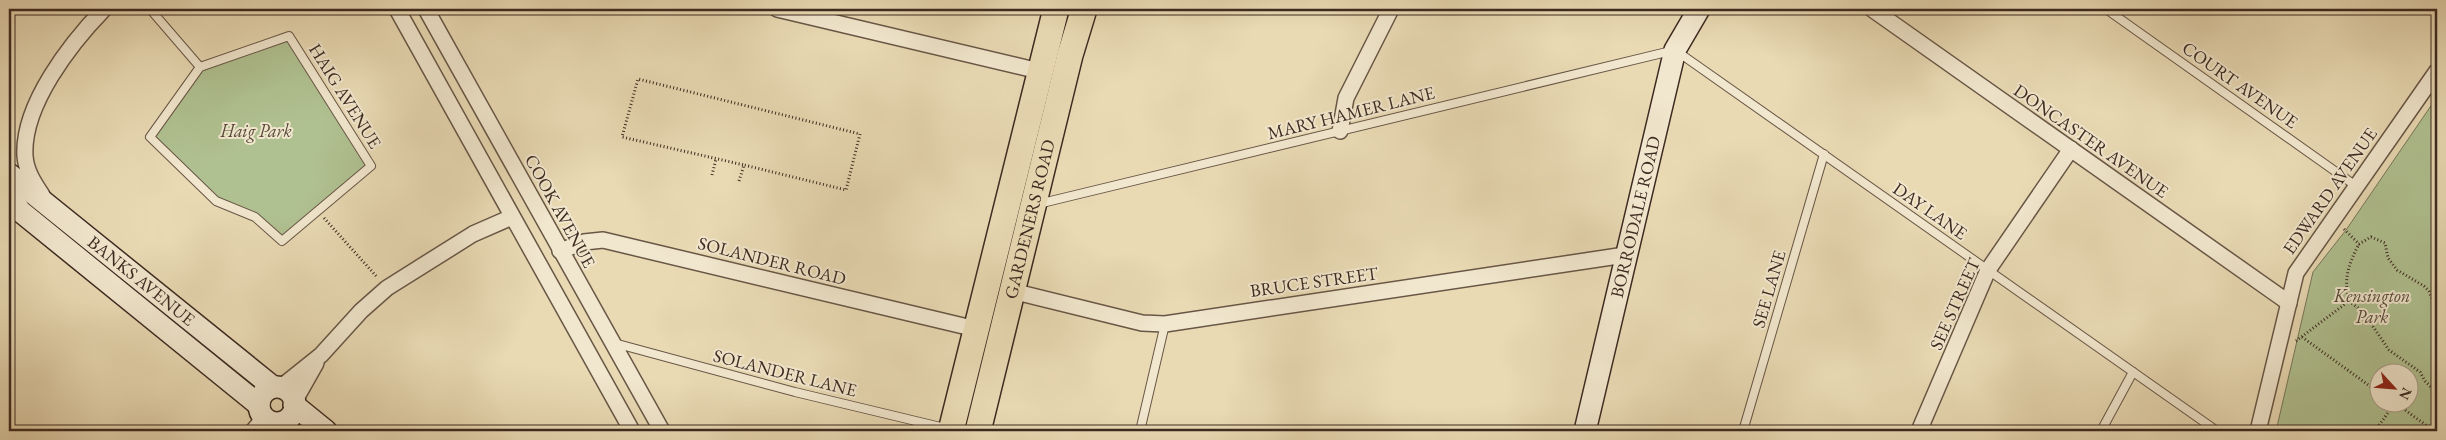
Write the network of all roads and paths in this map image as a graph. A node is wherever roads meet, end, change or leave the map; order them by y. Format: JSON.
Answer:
{"nodes":[{"id":1,"x":104,"y":9,"type":"edge"},
{"id":2,"x":150,"y":9,"type":"edge"},
{"id":3,"x":397,"y":9,"type":"edge"},
{"id":4,"x":426,"y":9,"type":"edge"},
{"id":5,"x":777,"y":9,"type":"edge"},
{"id":6,"x":1056,"y":9,"type":"edge"},
{"id":7,"x":1084,"y":9,"type":"edge"},
{"id":8,"x":1391,"y":9,"type":"edge"},
{"id":9,"x":1699,"y":9,"type":"edge"},
{"id":10,"x":1872,"y":9,"type":"edge"},
{"id":11,"x":2106,"y":9,"type":"edge"},
{"id":12,"x":1675,"y":50,"type":"junction"},
{"id":13,"x":200,"y":68,"type":"junction"},
{"id":14,"x":1039,"y":71,"type":"junction"},
{"id":15,"x":2437,"y":71,"type":"edge"},
{"id":16,"x":1340,"y":131,"type":"junction"},
{"id":17,"x":2071,"y":149,"type":"junction"},
{"id":18,"x":1824,"y":154,"type":"junction"},
{"id":19,"x":716,"y":159,"type":"junction"},
{"id":20,"x":744,"y":165,"type":"junction"},
{"id":21,"x":9,"y":174,"type":"edge"},
{"id":22,"x":712,"y":175,"type":"dead end"},
{"id":23,"x":738,"y":181,"type":"dead end"},
{"id":24,"x":2356,"y":186,"type":"junction"},
{"id":25,"x":49,"y":206,"type":"junction"},
{"id":26,"x":1033,"y":206,"type":"junction"},
{"id":27,"x":12,"y":208,"type":"edge"},
{"id":28,"x":317,"y":210,"type":"junction"},
{"id":29,"x":512,"y":217,"type":"junction"},
{"id":30,"x":2334,"y":219,"type":"junction"},
{"id":31,"x":2359,"y":244,"type":"junction"},
{"id":32,"x":560,"y":251,"type":"junction"},
{"id":33,"x":1625,"y":255,"type":"junction"},
{"id":34,"x":1988,"y":270,"type":"junction"},
{"id":35,"x":387,"y":288,"type":"junction"},
{"id":36,"x":1012,"y":290,"type":"junction"},
{"id":37,"x":2349,"y":301,"type":"junction"},
{"id":38,"x":2289,"y":303,"type":"junction"},
{"id":39,"x":2437,"y":312,"type":"edge"},
{"id":40,"x":1165,"y":324,"type":"junction"},
{"id":41,"x":2284,"y":326,"type":"junction"},
{"id":42,"x":976,"y":329,"type":"junction"},
{"id":43,"x":2301,"y":337,"type":"junction"},
{"id":44,"x":613,"y":342,"type":"junction"},
{"id":45,"x":2133,"y":372,"type":"junction"},
{"id":46,"x":2368,"y":385,"type":"edge"},
{"id":47,"x":2437,"y":394,"type":"edge"},
{"id":48,"x":277,"y":410,"type":"edge"},
{"id":49,"x":2388,"y":412,"type":"edge"},
{"id":50,"x":2407,"y":412,"type":"edge"},
{"id":51,"x":629,"y":430,"type":"edge"},
{"id":52,"x":951,"y":430,"type":"edge"},
{"id":53,"x":326,"y":431,"type":"edge"},
{"id":54,"x":662,"y":431,"type":"edge"},
{"id":55,"x":978,"y":431,"type":"edge"},
{"id":56,"x":1140,"y":431,"type":"edge"},
{"id":57,"x":1585,"y":431,"type":"edge"},
{"id":58,"x":1744,"y":431,"type":"edge"},
{"id":59,"x":1919,"y":431,"type":"edge"},
{"id":60,"x":2101,"y":431,"type":"edge"},
{"id":61,"x":2217,"y":431,"type":"edge"},
{"id":62,"x":2258,"y":431,"type":"edge"},
{"id":63,"x":2375,"y":431,"type":"edge"},
{"id":64,"x":2434,"y":431,"type":"edge"}],
"edges":[{"from":1,"to":25,"type":"street"},
{"from":2,"to":13,"type":"lane"},
{"from":3,"to":29,"type":"street"},
{"from":4,"to":32,"type":"street","name":"COOK AVENUE"},
{"from":5,"to":14,"type":"street"},
{"from":6,"to":14,"type":"main road","name":"GARDENERS ROAD"},
{"from":7,"to":26,"type":"main road","name":"GARDENERS ROAD"},
{"from":8,"to":16,"type":"street"},
{"from":9,"to":12,"type":"street","name":"BORRODALE ROAD"},
{"from":10,"to":17,"type":"street","name":"DONCASTER AVENUE"},
{"from":11,"to":24,"type":"lane","name":"COURT AVENUE"},
{"from":12,"to":16,"type":"lane","name":"MARY HAMER LANE"},
{"from":12,"to":18,"type":"lane","name":"DAY LANE"},
{"from":12,"to":33,"type":"street","name":"BORRODALE ROAD"},
{"from":13,"to":28,"type":"lane","name":"HAIG AVENUE"},
{"from":13,"to":28,"type":"lane","name":"HAIG AVENUE"},
{"from":14,"to":42,"type":"main road","name":"GARDENERS ROAD"},
{"from":15,"to":24,"type":"street","name":"EDWARD AVENUE"},
{"from":16,"to":26,"type":"lane","name":"MARY HAMER LANE"},
{"from":17,"to":34,"type":"street","name":"SEE STREET"},
{"from":17,"to":38,"type":"street","name":"DONCASTER AVENUE"},
{"from":18,"to":34,"type":"lane","name":"DAY LANE"},
{"from":18,"to":58,"type":"lane","name":"SEE LANE"},
{"from":19,"to":20,"type":"path"},
{"from":19,"to":20,"type":"path"},
{"from":19,"to":22,"type":"path"},
{"from":20,"to":23,"type":"path"},
{"from":21,"to":25,"type":"street","name":"BANKS AVENUE"},
{"from":24,"to":30,"type":"street","name":"EDWARD AVENUE"},
{"from":25,"to":48,"type":"street","name":"BANKS AVENUE"},
{"from":26,"to":36,"type":"main road","name":"GARDENERS ROAD"},
{"from":27,"to":48,"type":"street","name":"BANKS AVENUE"},
{"from":28,"to":35,"type":"path"},
{"from":29,"to":35,"type":"street"},
{"from":29,"to":51,"type":"street"},
{"from":30,"to":31,"type":"path"},
{"from":30,"to":38,"type":"street","name":"EDWARD AVENUE"},
{"from":31,"to":37,"type":"path"},
{"from":31,"to":39,"type":"path"},
{"from":32,"to":42,"type":"street","name":"SOLANDER ROAD"},
{"from":32,"to":44,"type":"street","name":"COOK AVENUE"},
{"from":33,"to":40,"type":"street","name":"BRUCE STREET"},
{"from":33,"to":57,"type":"street","name":"BORRODALE ROAD"},
{"from":34,"to":45,"type":"lane","name":"DAY LANE"},
{"from":34,"to":59,"type":"street","name":"SEE STREET"},
{"from":35,"to":48,"type":"street"},
{"from":36,"to":40,"type":"street","name":"BRUCE STREET"},
{"from":36,"to":55,"type":"main road","name":"GARDENERS ROAD"},
{"from":37,"to":43,"type":"path"},
{"from":37,"to":47,"type":"path"},
{"from":38,"to":41,"type":"street","name":"EDWARD AVENUE"},
{"from":40,"to":56,"type":"lane"},
{"from":41,"to":43,"type":"path"},
{"from":41,"to":62,"type":"street","name":"EDWARD AVENUE"},
{"from":42,"to":52,"type":"main road","name":"GARDENERS ROAD"},
{"from":43,"to":46,"type":"path"},
{"from":44,"to":52,"type":"lane","name":"SOLANDER LANE"},
{"from":44,"to":54,"type":"street","name":"COOK AVENUE"},
{"from":45,"to":60,"type":"lane"},
{"from":45,"to":61,"type":"lane","name":"DAY LANE"},
{"from":48,"to":53,"type":"street","name":"BANKS AVENUE"},
{"from":49,"to":63,"type":"path"},
{"from":50,"to":64,"type":"path"}]}
